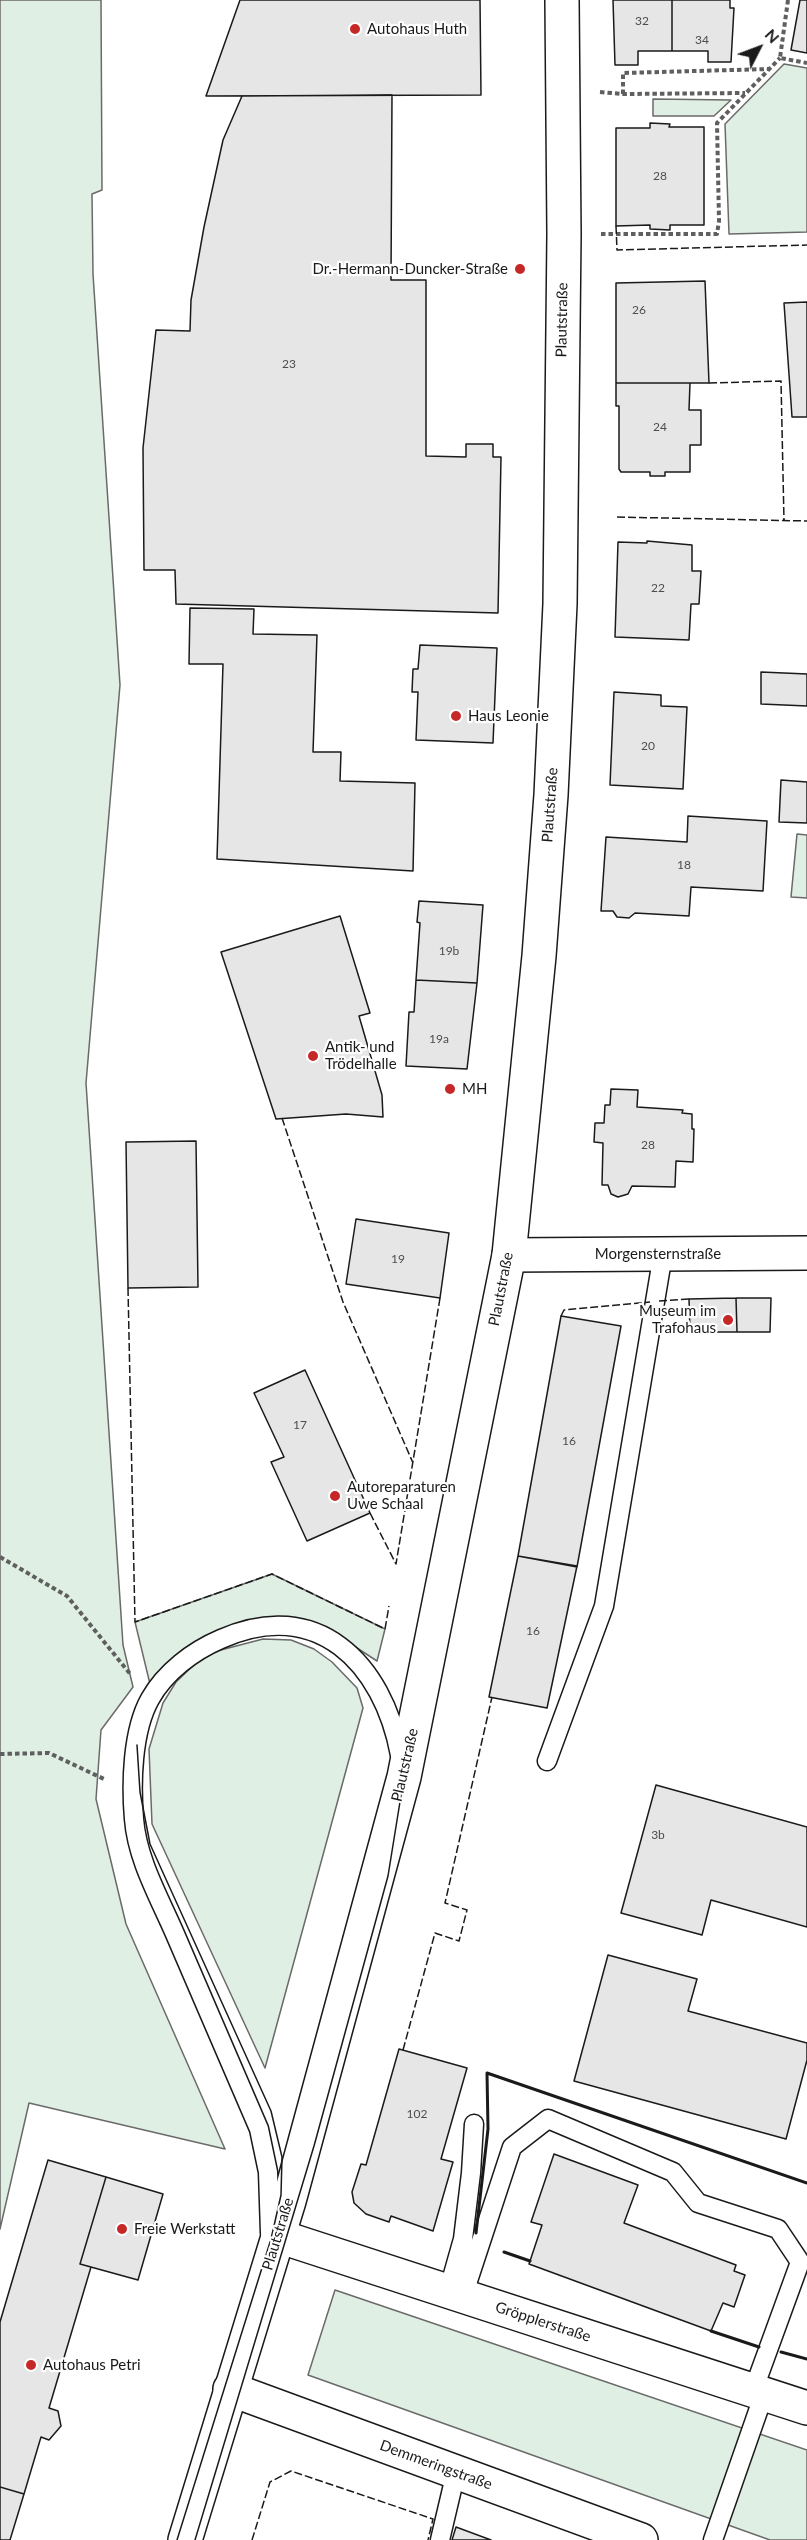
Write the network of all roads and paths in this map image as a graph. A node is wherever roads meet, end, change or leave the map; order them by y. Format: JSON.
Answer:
{"nodes":[{"id":1,"x":562,"y":0,"type":"edge"},
{"id":2,"x":788,"y":0,"type":"edge"},
{"id":3,"x":780,"y":58,"type":"junction"},
{"id":4,"x":807,"y":63,"type":"edge"},
{"id":5,"x":770,"y":69,"type":"junction"},
{"id":6,"x":563,"y":89,"type":"junction"},
{"id":7,"x":746,"y":93,"type":"junction"},
{"id":8,"x":623,"y":94,"type":"junction"},
{"id":9,"x":564,"y":234,"type":"junction"},
{"id":10,"x":807,"y":1253,"type":"edge"},
{"id":11,"x":663,"y":1254,"type":"junction"},
{"id":12,"x":508,"y":1255,"type":"junction"},
{"id":13,"x":0,"y":1557,"type":"edge"},
{"id":14,"x":150,"y":1699,"type":"junction"},
{"id":15,"x":0,"y":1754,"type":"edge"},
{"id":16,"x":547,"y":1761,"type":"dead end"},
{"id":17,"x":404,"y":1778,"type":"junction"},
{"id":18,"x":132,"y":1792,"type":"junction"},
{"id":19,"x":474,"y":2124,"type":"dead end"},
{"id":20,"x":276,"y":2244,"type":"junction"},
{"id":21,"x":456,"y":2294,"type":"junction"},
{"id":22,"x":230,"y":2389,"type":"junction"},
{"id":23,"x":758,"y":2392,"type":"junction"},
{"id":24,"x":807,"y":2408,"type":"edge"},
{"id":25,"x":456,"y":2472,"type":"junction"},
{"id":26,"x":185,"y":2540,"type":"edge"},
{"id":27,"x":440,"y":2540,"type":"edge"},
{"id":28,"x":641,"y":2540,"type":"edge"},
{"id":29,"x":713,"y":2540,"type":"edge"}],
"edges":[{"from":1,"to":6,"type":"main road","name":"Plautstraße"},
{"from":2,"to":3,"type":"path"},
{"from":3,"to":4,"type":"path"},
{"from":3,"to":5,"type":"path"},
{"from":5,"to":7,"type":"path"},
{"from":5,"to":8,"type":"path"},
{"from":6,"to":8,"type":"path"},
{"from":6,"to":9,"type":"main road","name":"Plautstraße"},
{"from":7,"to":8,"type":"path"},
{"from":7,"to":9,"type":"path"},
{"from":9,"to":12,"type":"main road","name":"Plautstraße"},
{"from":10,"to":11,"type":"main road","name":"Morgensternstraße"},
{"from":11,"to":12,"type":"main road","name":"Morgensternstraße"},
{"from":11,"to":16,"type":"lane"},
{"from":12,"to":17,"type":"main road","name":"Plautstraße"},
{"from":13,"to":14,"type":"path"},
{"from":14,"to":17,"type":"lane"},
{"from":14,"to":18,"type":"lane"},
{"from":15,"to":18,"type":"path"},
{"from":17,"to":20,"type":"main road","name":"Plautstraße"},
{"from":18,"to":20,"type":"lane"},
{"from":19,"to":21,"type":"lane"},
{"from":20,"to":21,"type":"main road","name":"Gröpplerstraße"},
{"from":20,"to":22,"type":"main road","name":"Plautstraße"},
{"from":21,"to":23,"type":"main road","name":"Gröpplerstraße"},
{"from":21,"to":23,"type":"lane"},
{"from":22,"to":25,"type":"main road","name":"Demmeringstraße"},
{"from":22,"to":26,"type":"main road","name":"Plautstraße"},
{"from":23,"to":24,"type":"main road","name":"Gröpplerstraße"},
{"from":23,"to":29,"type":"lane"},
{"from":25,"to":27,"type":"lane"},
{"from":25,"to":28,"type":"main road","name":"Demmeringstraße"}]}
